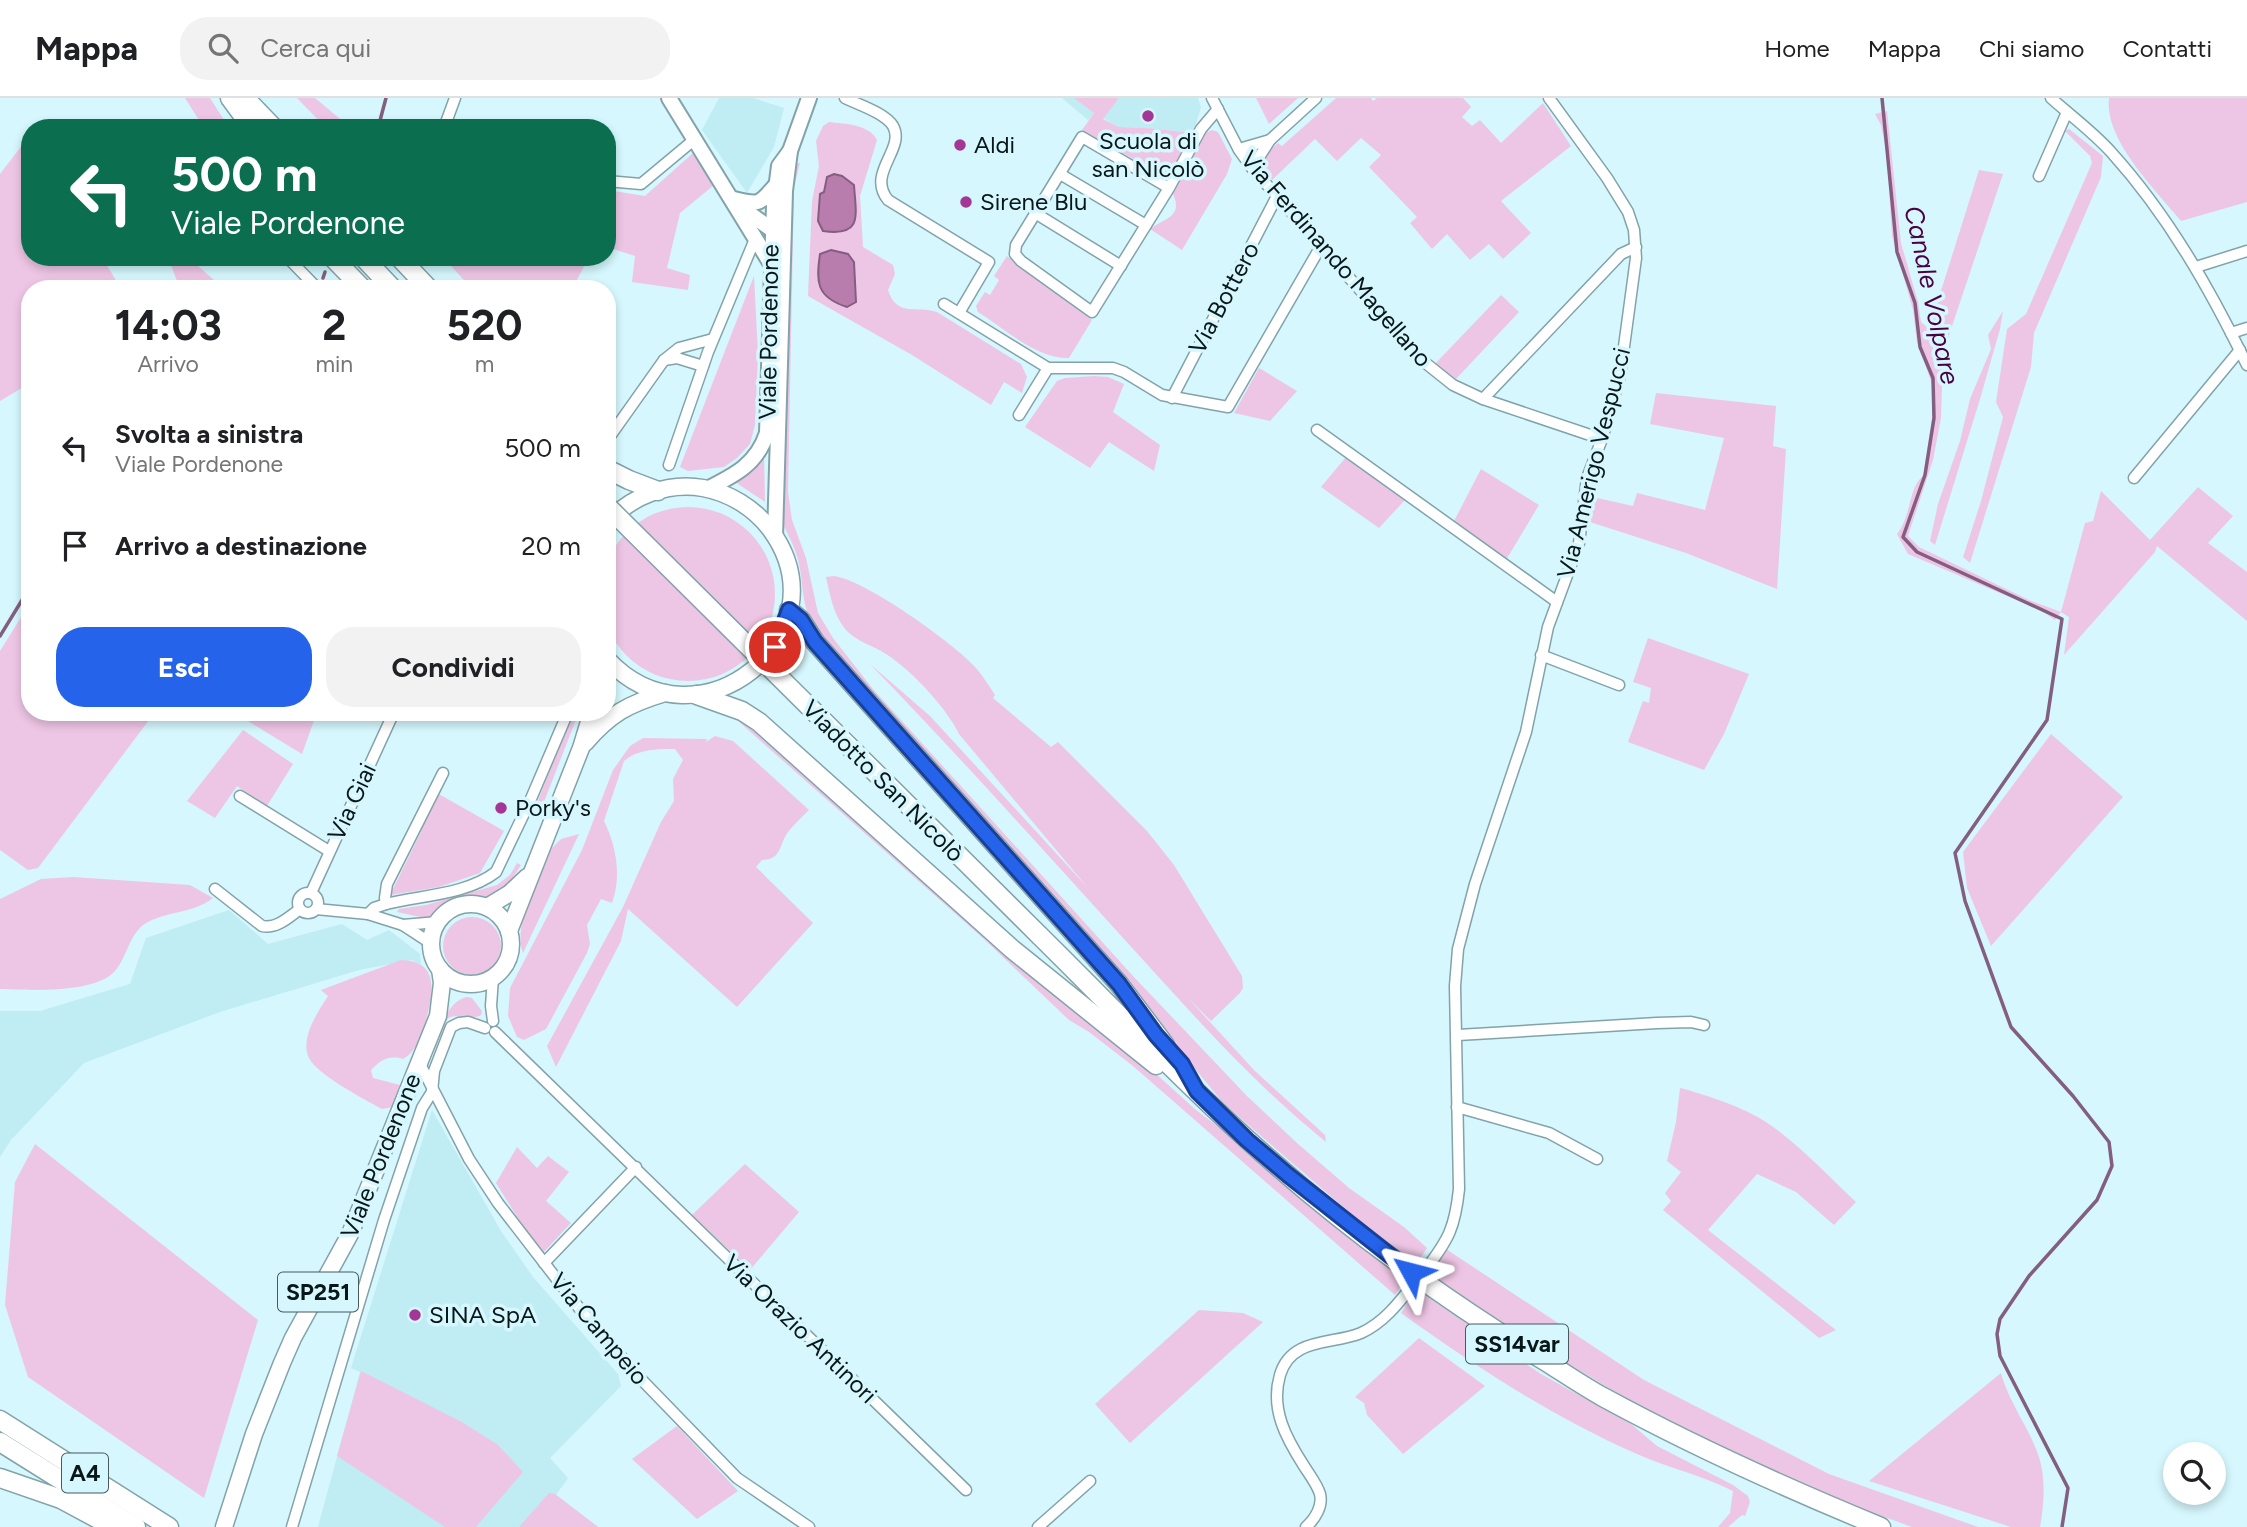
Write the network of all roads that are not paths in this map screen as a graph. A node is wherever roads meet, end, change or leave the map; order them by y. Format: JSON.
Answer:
{"nodes":[{"id":1,"x":217,"y":98,"type":"edge"},
{"id":2,"x":230,"y":98,"type":"edge"},
{"id":3,"x":245,"y":98,"type":"edge"},
{"id":4,"x":455,"y":98,"type":"edge"},
{"id":5,"x":669,"y":98,"type":"edge"},
{"id":6,"x":809,"y":98,"type":"edge"},
{"id":7,"x":845,"y":98,"type":"edge"},
{"id":8,"x":1212,"y":98,"type":"edge"},
{"id":9,"x":1316,"y":98,"type":"edge"},
{"id":10,"x":1549,"y":98,"type":"edge"},
{"id":11,"x":2051,"y":98,"type":"edge"},
{"id":12,"x":1217,"y":109,"type":"junction"},
{"id":13,"x":2067,"y":112,"type":"junction"},
{"id":14,"x":231,"y":119,"type":"edge"},
{"id":15,"x":245,"y":119,"type":"edge"},
{"id":16,"x":265,"y":119,"type":"edge"},
{"id":17,"x":447,"y":119,"type":"edge"},
{"id":18,"x":695,"y":139,"type":"junction"},
{"id":19,"x":1270,"y":140,"type":"junction"},
{"id":20,"x":1239,"y":149,"type":"junction"},
{"id":21,"x":790,"y":151,"type":"junction"},
{"id":22,"x":1252,"y":168,"type":"junction"},
{"id":23,"x":1060,"y":174,"type":"junction"},
{"id":24,"x":2039,"y":176,"type":"dead end"},
{"id":25,"x":616,"y":182,"type":"edge"},
{"id":26,"x":776,"y":184,"type":"junction"},
{"id":27,"x":1169,"y":188,"type":"junction"},
{"id":28,"x":1276,"y":198,"type":"junction"},
{"id":29,"x":732,"y":199,"type":"junction"},
{"id":30,"x":765,"y":200,"type":"junction"},
{"id":31,"x":1035,"y":213,"type":"junction"},
{"id":32,"x":1146,"y":225,"type":"junction"},
{"id":33,"x":754,"y":229,"type":"junction"},
{"id":34,"x":772,"y":229,"type":"junction"},
{"id":35,"x":1321,"y":246,"type":"junction"},
{"id":36,"x":1636,"y":247,"type":"junction"},
{"id":37,"x":2247,"y":251,"type":"edge"},
{"id":38,"x":771,"y":264,"type":"junction"},
{"id":39,"x":1121,"y":265,"type":"junction"},
{"id":40,"x":295,"y":266,"type":"edge"},
{"id":41,"x":341,"y":266,"type":"edge"},
{"id":42,"x":371,"y":266,"type":"edge"},
{"id":43,"x":407,"y":266,"type":"edge"},
{"id":44,"x":2196,"y":267,"type":"junction"},
{"id":45,"x":308,"y":280,"type":"edge"},
{"id":46,"x":354,"y":280,"type":"edge"},
{"id":47,"x":385,"y":280,"type":"edge"},
{"id":48,"x":420,"y":280,"type":"edge"},
{"id":49,"x":944,"y":304,"type":"dead end"},
{"id":50,"x":959,"y":313,"type":"junction"},
{"id":51,"x":2247,"y":328,"type":"edge"},
{"id":52,"x":2231,"y":333,"type":"junction"},
{"id":53,"x":713,"y":339,"type":"junction"},
{"id":54,"x":781,"y":346,"type":"junction"},
{"id":55,"x":2240,"y":350,"type":"junction"},
{"id":56,"x":664,"y":360,"type":"junction"},
{"id":57,"x":2247,"y":365,"type":"edge"},
{"id":58,"x":703,"y":366,"type":"junction"},
{"id":59,"x":1048,"y":368,"type":"junction"},
{"id":60,"x":1172,"y":398,"type":"junction"},
{"id":61,"x":1483,"y":399,"type":"junction"},
{"id":62,"x":1020,"y":415,"type":"dead end"},
{"id":63,"x":616,"y":428,"type":"edge"},
{"id":64,"x":1317,"y":430,"type":"dead end"},
{"id":65,"x":1602,"y":439,"type":"junction"},
{"id":66,"x":669,"y":465,"type":"dead end"},
{"id":67,"x":616,"y":473,"type":"edge"},
{"id":68,"x":2134,"y":478,"type":"dead end"},
{"id":69,"x":707,"y":489,"type":"junction"},
{"id":70,"x":658,"y":491,"type":"junction"},
{"id":71,"x":616,"y":515,"type":"edge"},
{"id":72,"x":616,"y":515,"type":"edge"},
{"id":73,"x":775,"y":537,"type":"junction"},
{"id":74,"x":1557,"y":602,"type":"junction"},
{"id":75,"x":789,"y":610,"type":"junction"},
{"id":76,"x":1541,"y":655,"type":"junction"},
{"id":77,"x":616,"y":667,"type":"edge"},
{"id":78,"x":1619,"y":685,"type":"dead end"},
{"id":79,"x":665,"y":693,"type":"junction"},
{"id":80,"x":697,"y":695,"type":"junction"},
{"id":81,"x":616,"y":713,"type":"edge"},
{"id":82,"x":390,"y":721,"type":"edge"},
{"id":83,"x":564,"y":721,"type":"edge"},
{"id":84,"x":589,"y":721,"type":"edge"},
{"id":85,"x":605,"y":721,"type":"edge"},
{"id":86,"x":581,"y":748,"type":"junction"},
{"id":87,"x":443,"y":773,"type":"dead end"},
{"id":88,"x":240,"y":796,"type":"dead end"},
{"id":89,"x":329,"y":851,"type":"junction"},
{"id":90,"x":531,"y":872,"type":"junction"},
{"id":91,"x":215,"y":889,"type":"dead end"},
{"id":92,"x":310,"y":893,"type":"junction"},
{"id":93,"x":386,"y":904,"type":"junction"},
{"id":94,"x":487,"y":907,"type":"junction"},
{"id":95,"x":300,"y":909,"type":"junction"},
{"id":96,"x":316,"y":909,"type":"junction"},
{"id":97,"x":368,"y":914,"type":"junction"},
{"id":98,"x":438,"y":922,"type":"junction"},
{"id":99,"x":403,"y":925,"type":"junction"},
{"id":100,"x":509,"y":931,"type":"junction"},
{"id":101,"x":432,"y":944,"type":"junction"},
{"id":102,"x":440,"y":969,"type":"junction"},
{"id":103,"x":493,"y":978,"type":"junction"},
{"id":104,"x":471,"y":984,"type":"junction"},
{"id":105,"x":438,"y":1016,"type":"junction"},
{"id":106,"x":1704,"y":1025,"type":"dead end"},
{"id":107,"x":491,"y":1027,"type":"junction"},
{"id":108,"x":1458,"y":1035,"type":"junction"},
{"id":109,"x":423,"y":1085,"type":"junction"},
{"id":110,"x":1197,"y":1091,"type":"junction"},
{"id":111,"x":1457,"y":1107,"type":"junction"},
{"id":112,"x":1597,"y":1159,"type":"dead end"},
{"id":113,"x":636,"y":1167,"type":"junction"},
{"id":114,"x":544,"y":1264,"type":"junction"},
{"id":115,"x":1426,"y":1269,"type":"dead end"},
{"id":116,"x":1412,"y":1286,"type":"dead end"},
{"id":117,"x":0,"y":1420,"type":"edge"},
{"id":118,"x":0,"y":1442,"type":"edge"},
{"id":119,"x":0,"y":1478,"type":"edge"},
{"id":120,"x":1090,"y":1481,"type":"dead end"},
{"id":121,"x":965,"y":1490,"type":"dead end"},
{"id":122,"x":113,"y":1527,"type":"edge"},
{"id":123,"x":136,"y":1527,"type":"edge"},
{"id":124,"x":169,"y":1527,"type":"edge"},
{"id":125,"x":224,"y":1527,"type":"edge"},
{"id":126,"x":292,"y":1527,"type":"edge"},
{"id":127,"x":809,"y":1527,"type":"edge"},
{"id":128,"x":1038,"y":1527,"type":"edge"},
{"id":129,"x":1306,"y":1527,"type":"edge"},
{"id":130,"x":1881,"y":1527,"type":"edge"}],
"edges":[{"from":1,"to":14,"type":"highway"},
{"from":2,"to":15,"type":"highway"},
{"from":3,"to":16,"type":"highway"},
{"from":4,"to":17,"type":"street"},
{"from":5,"to":18,"type":"main road"},
{"from":6,"to":21,"type":"main road","name":"Viale Pordenone"},
{"from":7,"to":50,"type":"street"},
{"from":8,"to":12,"type":"street","name":"Via Ferdinando Magellano"},
{"from":9,"to":19,"type":"street"},
{"from":10,"to":36,"type":"street","name":"Via Amerigo Vespucci"},
{"from":11,"to":13,"type":"street"},
{"from":12,"to":20,"type":"street","name":"Via Ferdinando Magellano"},
{"from":12,"to":27,"type":"street"},
{"from":13,"to":24,"type":"street"},
{"from":13,"to":44,"type":"street"},
{"from":18,"to":25,"type":"street"},
{"from":18,"to":29,"type":"main road"},
{"from":19,"to":20,"type":"street"},
{"from":19,"to":22,"type":"street"},
{"from":20,"to":22,"type":"street","name":"Via Ferdinando Magellano"},
{"from":21,"to":26,"type":"main road","name":"Viale Pordenone"},
{"from":21,"to":54,"type":"main road","name":"Viale Pordenone"},
{"from":22,"to":28,"type":"street","name":"Via Ferdinando Magellano"},
{"from":23,"to":27,"type":"street"},
{"from":23,"to":31,"type":"street"},
{"from":23,"to":32,"type":"street"},
{"from":26,"to":30,"type":"main road"},
{"from":26,"to":34,"type":"main road","name":"Viale Pordenone"},
{"from":27,"to":32,"type":"street"},
{"from":28,"to":35,"type":"street","name":"Via Ferdinando Magellano"},
{"from":28,"to":60,"type":"street","name":"Via Bottero"},
{"from":29,"to":30,"type":"main road"},
{"from":29,"to":33,"type":"main road"},
{"from":30,"to":33,"type":"street"},
{"from":31,"to":39,"type":"street"},
{"from":31,"to":39,"type":"street"},
{"from":32,"to":39,"type":"street"},
{"from":33,"to":34,"type":"main road"},
{"from":33,"to":38,"type":"main road"},
{"from":33,"to":53,"type":"street"},
{"from":34,"to":38,"type":"main road","name":"Viale Pordenone"},
{"from":34,"to":54,"type":"main road","name":"Viale Pordenone"},
{"from":35,"to":60,"type":"street"},
{"from":35,"to":61,"type":"street","name":"Via Ferdinando Magellano"},
{"from":36,"to":61,"type":"street"},
{"from":36,"to":65,"type":"street","name":"Via Amerigo Vespucci"},
{"from":37,"to":44,"type":"street"},
{"from":38,"to":69,"type":"main road","name":"Viale Pordenone"},
{"from":40,"to":45,"type":"street"},
{"from":41,"to":46,"type":"highway"},
{"from":42,"to":47,"type":"highway"},
{"from":43,"to":48,"type":"highway"},
{"from":44,"to":52,"type":"street"},
{"from":49,"to":50,"type":"street"},
{"from":50,"to":59,"type":"street"},
{"from":51,"to":52,"type":"street"},
{"from":52,"to":55,"type":"street"},
{"from":53,"to":56,"type":"street"},
{"from":53,"to":58,"type":"street"},
{"from":54,"to":73,"type":"main road","name":"Viale Pordenone"},
{"from":55,"to":57,"type":"street"},
{"from":55,"to":68,"type":"street"},
{"from":56,"to":58,"type":"street"},
{"from":56,"to":63,"type":"street"},
{"from":58,"to":66,"type":"street"},
{"from":59,"to":60,"type":"street"},
{"from":59,"to":62,"type":"street"},
{"from":61,"to":65,"type":"street","name":"Via Ferdinando Magellano"},
{"from":64,"to":74,"type":"street","name":"Via Amerigo Vespucci"},
{"from":65,"to":74,"type":"street","name":"Via Amerigo Vespucci"},
{"from":67,"to":70,"type":"highway"},
{"from":69,"to":70,"type":"main road","name":"Viale Pordenone"},
{"from":69,"to":73,"type":"main road","name":"Viale Pordenone"},
{"from":70,"to":71,"type":"main road","name":"Viale Pordenone"},
{"from":72,"to":110,"type":"highway","name":"Viadotto San Nicolò","number":"SS14var","bridge":true},
{"from":73,"to":75,"type":"main road","name":"Viale Pordenone"},
{"from":74,"to":76,"type":"street","name":"Via Amerigo Vespucci"},
{"from":75,"to":80,"type":"main road","name":"Viale Pordenone"},
{"from":75,"to":110,"type":"highway"},
{"from":76,"to":78,"type":"street"},
{"from":76,"to":108,"type":"street","name":"Via Amerigo Vespucci"},
{"from":77,"to":79,"type":"main road","name":"Viale Pordenone"},
{"from":79,"to":80,"type":"main road","name":"Viale Pordenone"},
{"from":79,"to":81,"type":"main road","name":"Viale Pordenone"},
{"from":80,"to":110,"type":"highway"},
{"from":82,"to":89,"type":"street","name":"Via Giai"},
{"from":83,"to":93,"type":"street"},
{"from":84,"to":86,"type":"main road","name":"Viale Pordenone"},
{"from":85,"to":86,"type":"main road","name":"Viale Pordenone"},
{"from":86,"to":90,"type":"main road","name":"Viale Pordenone"},
{"from":87,"to":93,"type":"street"},
{"from":88,"to":89,"type":"street"},
{"from":89,"to":92,"type":"street","name":"Via Giai"},
{"from":90,"to":94,"type":"main road","name":"Viale Pordenone"},
{"from":90,"to":100,"type":"main road","name":"Viale Pordenone"},
{"from":91,"to":95,"type":"street"},
{"from":92,"to":95,"type":"street"},
{"from":92,"to":96,"type":"street"},
{"from":93,"to":97,"type":"street"},
{"from":94,"to":98,"type":"main road"},
{"from":94,"to":100,"type":"main road"},
{"from":95,"to":96,"type":"street"},
{"from":96,"to":97,"type":"street"},
{"from":97,"to":99,"type":"street"},
{"from":98,"to":99,"type":"street"},
{"from":98,"to":101,"type":"main road"},
{"from":99,"to":101,"type":"street"},
{"from":100,"to":103,"type":"main road","name":"Viale Pordenone"},
{"from":101,"to":102,"type":"main road","name":"Viale Pordenone"},
{"from":102,"to":104,"type":"main road"},
{"from":102,"to":105,"type":"main road","name":"Viale Pordenone","number":"SP251"},
{"from":103,"to":104,"type":"main road","name":"Viale Pordenone"},
{"from":103,"to":107,"type":"street"},
{"from":104,"to":105,"type":"main road","name":"Viale Pordenone","number":"SP251"},
{"from":105,"to":109,"type":"main road","name":"Viale Pordenone","number":"SP251"},
{"from":106,"to":108,"type":"street"},
{"from":107,"to":109,"type":"street"},
{"from":107,"to":113,"type":"street","name":"Via Orazio Antinori"},
{"from":108,"to":111,"type":"street","name":"Via Amerigo Vespucci"},
{"from":109,"to":114,"type":"street","name":"Via Campeio"},
{"from":109,"to":125,"type":"main road","name":"Viale Pordenone","number":"SP251"},
{"from":109,"to":126,"type":"street"},
{"from":110,"to":130,"type":"highway","number":"SS14var"},
{"from":111,"to":112,"type":"street"},
{"from":111,"to":115,"type":"street","name":"Via Amerigo Vespucci"},
{"from":113,"to":114,"type":"street"},
{"from":113,"to":121,"type":"street","name":"Via Orazio Antinori"},
{"from":114,"to":127,"type":"street","name":"Via Campeio"},
{"from":116,"to":129,"type":"street"},
{"from":117,"to":124,"type":"highway","number":"A4"},
{"from":118,"to":123,"type":"highway","number":"A4"},
{"from":119,"to":122,"type":"highway"},
{"from":120,"to":128,"type":"street"}]}
